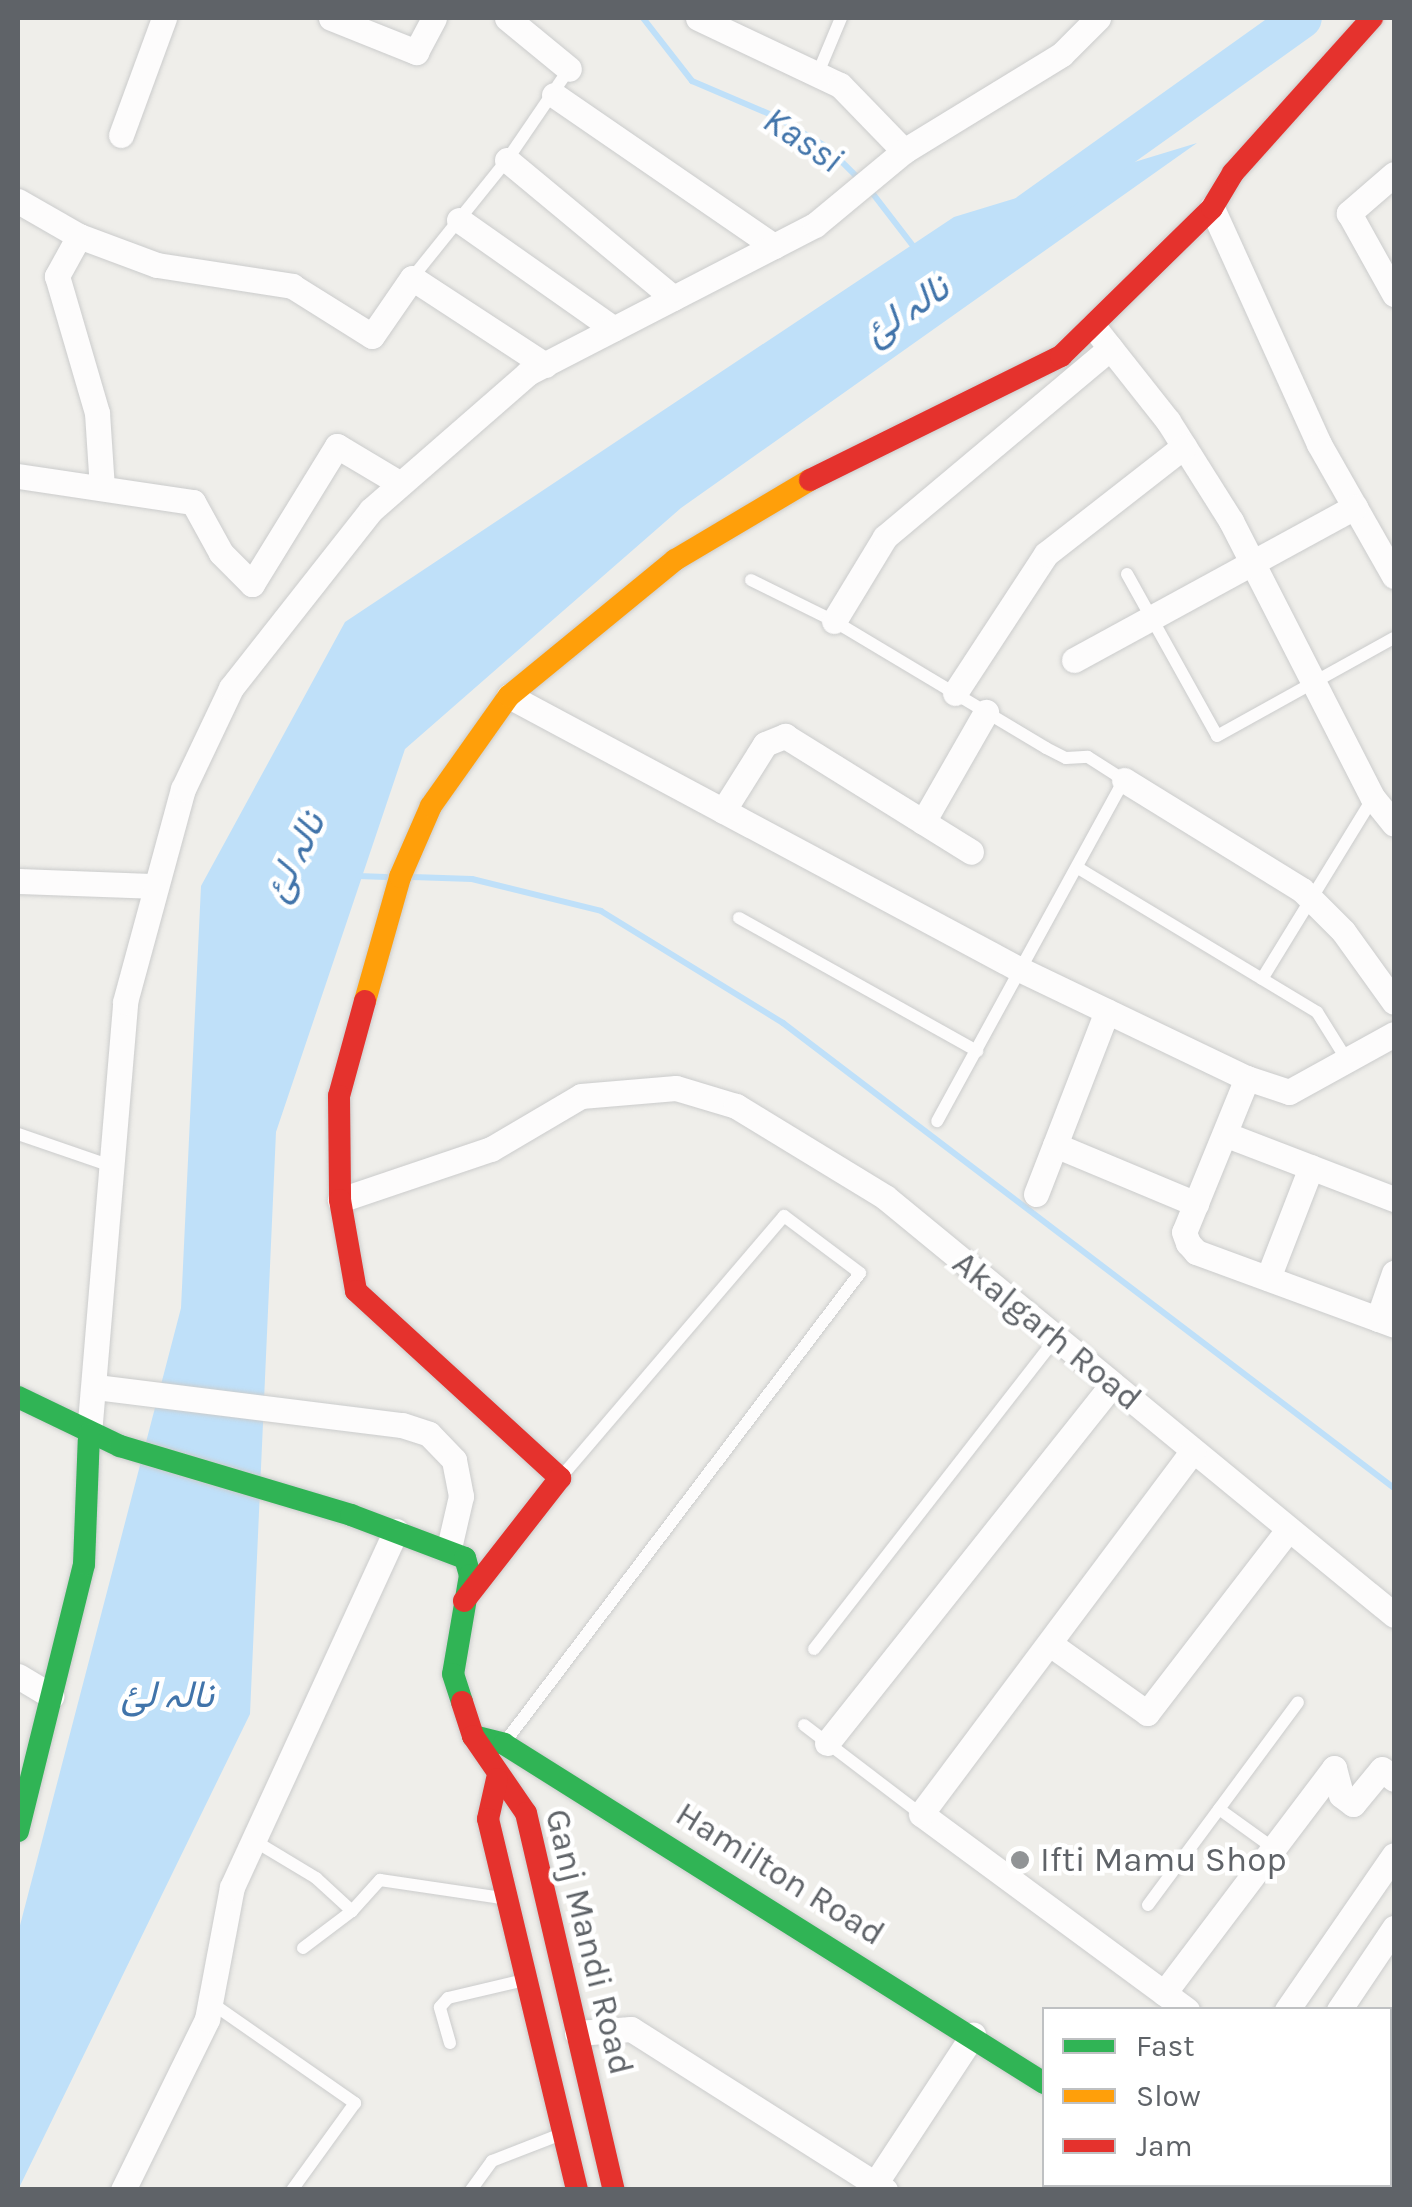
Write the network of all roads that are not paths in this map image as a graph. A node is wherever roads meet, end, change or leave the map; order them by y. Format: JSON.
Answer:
{"nodes":[{"id":1,"x":164,"y":18,"type":"edge"},
{"id":2,"x":331,"y":18,"type":"edge"},
{"id":3,"x":434,"y":18,"type":"edge"},
{"id":4,"x":506,"y":18,"type":"edge"},
{"id":5,"x":698,"y":18,"type":"edge"},
{"id":6,"x":841,"y":18,"type":"edge"},
{"id":7,"x":1372,"y":18,"type":"edge"},
{"id":8,"x":1094,"y":19,"type":"edge"},
{"id":9,"x":569,"y":68,"type":"joint"},
{"id":10,"x":818,"y":73,"type":"junction"},
{"id":11,"x":554,"y":95,"type":"junction"},
{"id":12,"x":120,"y":135,"type":"dead end"},
{"id":13,"x":904,"y":151,"type":"junction"},
{"id":14,"x":507,"y":160,"type":"junction"},
{"id":15,"x":1394,"y":174,"type":"edge"},
{"id":16,"x":18,"y":201,"type":"edge"},
{"id":17,"x":1212,"y":208,"type":"junction"},
{"id":18,"x":459,"y":220,"type":"junction"},
{"id":19,"x":79,"y":236,"type":"junction"},
{"id":20,"x":774,"y":246,"type":"junction"},
{"id":21,"x":412,"y":278,"type":"junction"},
{"id":22,"x":1394,"y":294,"type":"edge"},
{"id":23,"x":673,"y":298,"type":"junction"},
{"id":24,"x":1093,"y":326,"type":"junction"},
{"id":25,"x":614,"y":329,"type":"junction"},
{"id":26,"x":1110,"y":348,"type":"junction"},
{"id":27,"x":545,"y":364,"type":"junction"},
{"id":28,"x":1184,"y":446,"type":"junction"},
{"id":29,"x":18,"y":476,"type":"edge"},
{"id":30,"x":399,"y":483,"type":"junction"},
{"id":31,"x":102,"y":488,"type":"junction"},
{"id":32,"x":1355,"y":508,"type":"junction"},
{"id":33,"x":1387,"y":540,"type":"edge"},
{"id":34,"x":1252,"y":561,"type":"junction"},
{"id":35,"x":1127,"y":574,"type":"dead end"},
{"id":36,"x":1394,"y":576,"type":"edge"},
{"id":37,"x":751,"y":580,"type":"dead end"},
{"id":38,"x":1151,"y":617,"type":"junction"},
{"id":39,"x":834,"y":621,"type":"junction"},
{"id":40,"x":1394,"y":638,"type":"edge"},
{"id":41,"x":1074,"y":660,"type":"dead end"},
{"id":42,"x":1312,"y":681,"type":"junction"},
{"id":43,"x":955,"y":694,"type":"junction"},
{"id":44,"x":509,"y":696,"type":"junction"},
{"id":45,"x":986,"y":712,"type":"junction"},
{"id":46,"x":1124,"y":780,"type":"junction"},
{"id":47,"x":1374,"y":798,"type":"junction"},
{"id":48,"x":723,"y":811,"type":"junction"},
{"id":49,"x":923,"y":822,"type":"junction"},
{"id":50,"x":1394,"y":824,"type":"edge"},
{"id":51,"x":971,"y":852,"type":"dead end"},
{"id":52,"x":1078,"y":868,"type":"junction"},
{"id":53,"x":18,"y":881,"type":"edge"},
{"id":54,"x":152,"y":886,"type":"junction"},
{"id":55,"x":1312,"y":899,"type":"junction"},
{"id":56,"x":739,"y":918,"type":"dead end"},
{"id":57,"x":1023,"y":971,"type":"junction"},
{"id":58,"x":1262,"y":979,"type":"junction"},
{"id":59,"x":1394,"y":1002,"type":"edge"},
{"id":60,"x":1107,"y":1011,"type":"junction"},
{"id":61,"x":1394,"y":1034,"type":"edge"},
{"id":62,"x":978,"y":1051,"type":"junction"},
{"id":63,"x":1347,"y":1060,"type":"junction"},
{"id":64,"x":1247,"y":1078,"type":"junction"},
{"id":65,"x":938,"y":1121,"type":"dead end"},
{"id":66,"x":18,"y":1134,"type":"edge"},
{"id":67,"x":1227,"y":1135,"type":"junction"},
{"id":68,"x":1055,"y":1145,"type":"junction"},
{"id":69,"x":115,"y":1167,"type":"junction"},
{"id":70,"x":1311,"y":1167,"type":"junction"},
{"id":71,"x":1036,"y":1194,"type":"dead end"},
{"id":72,"x":1394,"y":1199,"type":"edge"},
{"id":73,"x":340,"y":1200,"type":"junction"},
{"id":74,"x":1196,"y":1204,"type":"junction"},
{"id":75,"x":1394,"y":1273,"type":"edge"},
{"id":76,"x":1268,"y":1278,"type":"junction"},
{"id":77,"x":1386,"y":1322,"type":"edge"},
{"id":78,"x":1055,"y":1340,"type":"junction"},
{"id":79,"x":1112,"y":1385,"type":"junction"},
{"id":80,"x":96,"y":1387,"type":"junction"},
{"id":81,"x":18,"y":1397,"type":"edge"},
{"id":82,"x":89,"y":1434,"type":"junction"},
{"id":83,"x":1193,"y":1450,"type":"junction"},
{"id":84,"x":560,"y":1478,"type":"junction"},
{"id":85,"x":1288,"y":1530,"type":"junction"},
{"id":86,"x":396,"y":1531,"type":"junction"},
{"id":87,"x":449,"y":1548,"type":"junction"},
{"id":88,"x":464,"y":1601,"type":"junction"},
{"id":89,"x":1394,"y":1615,"type":"edge"},
{"id":90,"x":1050,"y":1644,"type":"junction"},
{"id":91,"x":814,"y":1649,"type":"dead end"},
{"id":92,"x":18,"y":1676,"type":"edge"},
{"id":93,"x":51,"y":1696,"type":"junction"},
{"id":94,"x":1298,"y":1702,"type":"dead end"},
{"id":95,"x":804,"y":1726,"type":"dead end"},
{"id":96,"x":473,"y":1736,"type":"junction"},
{"id":97,"x":827,"y":1743,"type":"junction"},
{"id":98,"x":504,"y":1744,"type":"junction"},
{"id":99,"x":498,"y":1779,"type":"junction"},
{"id":100,"x":1394,"y":1779,"type":"edge"},
{"id":101,"x":1220,"y":1809,"type":"junction"},
{"id":102,"x":921,"y":1814,"type":"junction"},
{"id":103,"x":18,"y":1831,"type":"edge"},
{"id":104,"x":253,"y":1840,"type":"junction"},
{"id":105,"x":1273,"y":1848,"type":"junction"},
{"id":106,"x":1394,"y":1855,"type":"edge"},
{"id":107,"x":506,"y":1898,"type":"junction"},
{"id":108,"x":1148,"y":1905,"type":"dead end"},
{"id":109,"x":352,"y":1911,"type":"junction"},
{"id":110,"x":1394,"y":1928,"type":"edge"},
{"id":111,"x":303,"y":1948,"type":"dead end"},
{"id":112,"x":526,"y":1980,"type":"junction"},
{"id":113,"x":1164,"y":1993,"type":"junction"},
{"id":114,"x":210,"y":2002,"type":"junction"},
{"id":115,"x":1183,"y":2007,"type":"edge"},
{"id":116,"x":1289,"y":2007,"type":"edge"},
{"id":117,"x":1342,"y":2007,"type":"edge"},
{"id":118,"x":578,"y":2032,"type":"junction"},
{"id":119,"x":973,"y":2035,"type":"junction"},
{"id":120,"x":450,"y":2043,"type":"dead end"},
{"id":121,"x":1042,"y":2082,"type":"edge"},
{"id":122,"x":564,"y":2133,"type":"junction"},
{"id":123,"x":877,"y":2187,"type":"edge"},
{"id":124,"x":123,"y":2190,"type":"edge"},
{"id":125,"x":292,"y":2190,"type":"edge"},
{"id":126,"x":471,"y":2190,"type":"edge"},
{"id":127,"x":577,"y":2190,"type":"edge"},
{"id":128,"x":614,"y":2190,"type":"edge"}],
"edges":[{"from":1,"to":12,"type":"street"},
{"from":2,"to":3,"type":"street"},
{"from":4,"to":9,"type":"street"},
{"from":5,"to":10,"type":"street"},
{"from":6,"to":10,"type":"lane"},
{"from":7,"to":17,"type":"street"},
{"from":8,"to":13,"type":"street"},
{"from":9,"to":11,"type":"lane"},
{"from":10,"to":13,"type":"street"},
{"from":11,"to":14,"type":"lane"},
{"from":11,"to":20,"type":"street"},
{"from":13,"to":20,"type":"street"},
{"from":14,"to":18,"type":"lane"},
{"from":14,"to":23,"type":"street"},
{"from":15,"to":22,"type":"street"},
{"from":16,"to":19,"type":"street"},
{"from":17,"to":24,"type":"street"},
{"from":17,"to":32,"type":"street"},
{"from":18,"to":21,"type":"lane"},
{"from":18,"to":25,"type":"street"},
{"from":19,"to":21,"type":"street"},
{"from":19,"to":31,"type":"street"},
{"from":20,"to":23,"type":"street"},
{"from":21,"to":27,"type":"street"},
{"from":23,"to":25,"type":"street"},
{"from":24,"to":26,"type":"street"},
{"from":24,"to":44,"type":"street"},
{"from":25,"to":27,"type":"street"},
{"from":26,"to":28,"type":"street"},
{"from":26,"to":39,"type":"street"},
{"from":27,"to":30,"type":"street"},
{"from":28,"to":34,"type":"street"},
{"from":28,"to":43,"type":"street"},
{"from":29,"to":31,"type":"street"},
{"from":30,"to":31,"type":"street"},
{"from":30,"to":54,"type":"street"},
{"from":32,"to":33,"type":"street"},
{"from":32,"to":34,"type":"street"},
{"from":33,"to":36,"type":"street"},
{"from":34,"to":38,"type":"street"},
{"from":34,"to":42,"type":"street"},
{"from":35,"to":38,"type":"lane"},
{"from":37,"to":39,"type":"lane"},
{"from":38,"to":41,"type":"street"},
{"from":38,"to":42,"type":"lane"},
{"from":39,"to":43,"type":"lane"},
{"from":40,"to":42,"type":"lane"},
{"from":42,"to":47,"type":"street"},
{"from":43,"to":45,"type":"lane"},
{"from":44,"to":48,"type":"street"},
{"from":44,"to":73,"type":"street"},
{"from":45,"to":46,"type":"lane"},
{"from":45,"to":49,"type":"street"},
{"from":46,"to":52,"type":"lane"},
{"from":46,"to":55,"type":"street"},
{"from":47,"to":50,"type":"street"},
{"from":47,"to":55,"type":"lane"},
{"from":48,"to":49,"type":"street"},
{"from":48,"to":57,"type":"street"},
{"from":49,"to":51,"type":"street"},
{"from":52,"to":57,"type":"lane"},
{"from":52,"to":58,"type":"lane"},
{"from":53,"to":54,"type":"street"},
{"from":54,"to":69,"type":"street"},
{"from":55,"to":58,"type":"lane"},
{"from":55,"to":59,"type":"street"},
{"from":56,"to":62,"type":"lane"},
{"from":57,"to":60,"type":"street"},
{"from":57,"to":62,"type":"lane"},
{"from":58,"to":63,"type":"lane"},
{"from":60,"to":64,"type":"street"},
{"from":60,"to":68,"type":"street"},
{"from":61,"to":63,"type":"street"},
{"from":62,"to":65,"type":"lane"},
{"from":63,"to":64,"type":"street"},
{"from":64,"to":67,"type":"street"},
{"from":66,"to":69,"type":"lane"},
{"from":67,"to":70,"type":"street"},
{"from":67,"to":74,"type":"street"},
{"from":68,"to":71,"type":"street"},
{"from":68,"to":74,"type":"street"},
{"from":69,"to":80,"type":"street"},
{"from":70,"to":72,"type":"street"},
{"from":70,"to":76,"type":"street"},
{"from":73,"to":78,"type":"street","name":"Akalgarh Road"},
{"from":73,"to":84,"type":"street"},
{"from":74,"to":76,"type":"street"},
{"from":75,"to":77,"type":"street"},
{"from":76,"to":77,"type":"street"},
{"from":78,"to":79,"type":"street","name":"Akalgarh Road"},
{"from":78,"to":91,"type":"lane"},
{"from":79,"to":83,"type":"street","name":"Akalgarh Road"},
{"from":79,"to":97,"type":"street"},
{"from":80,"to":82,"type":"street"},
{"from":80,"to":87,"type":"street"},
{"from":81,"to":82,"type":"street"},
{"from":82,"to":86,"type":"street"},
{"from":82,"to":93,"type":"street"},
{"from":83,"to":85,"type":"street","name":"Akalgarh Road"},
{"from":83,"to":90,"type":"street"},
{"from":84,"to":88,"type":"street"},
{"from":84,"to":98,"type":"lane"},
{"from":85,"to":89,"type":"street","name":"Akalgarh Road"},
{"from":85,"to":90,"type":"street"},
{"from":86,"to":87,"type":"street"},
{"from":86,"to":104,"type":"street"},
{"from":87,"to":88,"type":"street"},
{"from":88,"to":96,"type":"street"},
{"from":90,"to":102,"type":"street"},
{"from":92,"to":93,"type":"street"},
{"from":93,"to":103,"type":"street"},
{"from":94,"to":101,"type":"lane"},
{"from":95,"to":97,"type":"lane"},
{"from":96,"to":98,"type":"street","name":"Hamilton Road"},
{"from":96,"to":99,"type":"street"},
{"from":97,"to":102,"type":"lane"},
{"from":98,"to":119,"type":"street","name":"Hamilton Road"},
{"from":99,"to":107,"type":"street","name":"Ganj Mandi Road"},
{"from":99,"to":118,"type":"street","name":"Ganj Mandi Road"},
{"from":100,"to":105,"type":"street"},
{"from":101,"to":105,"type":"lane"},
{"from":101,"to":108,"type":"lane"},
{"from":102,"to":113,"type":"street"},
{"from":104,"to":109,"type":"lane"},
{"from":104,"to":114,"type":"street"},
{"from":105,"to":113,"type":"street"},
{"from":106,"to":116,"type":"street"},
{"from":107,"to":109,"type":"lane"},
{"from":107,"to":112,"type":"street","name":"Ganj Mandi Road"},
{"from":109,"to":111,"type":"lane"},
{"from":110,"to":117,"type":"street"},
{"from":112,"to":120,"type":"lane"},
{"from":112,"to":122,"type":"street","name":"Ganj Mandi Road"},
{"from":113,"to":115,"type":"street"},
{"from":114,"to":124,"type":"street"},
{"from":114,"to":125,"type":"lane"},
{"from":118,"to":123,"type":"street"},
{"from":118,"to":128,"type":"street","name":"Ganj Mandi Road"},
{"from":119,"to":121,"type":"street","name":"Hamilton Road"},
{"from":119,"to":123,"type":"street"},
{"from":122,"to":126,"type":"lane"},
{"from":122,"to":127,"type":"street","name":"Ganj Mandi Road"}]}
